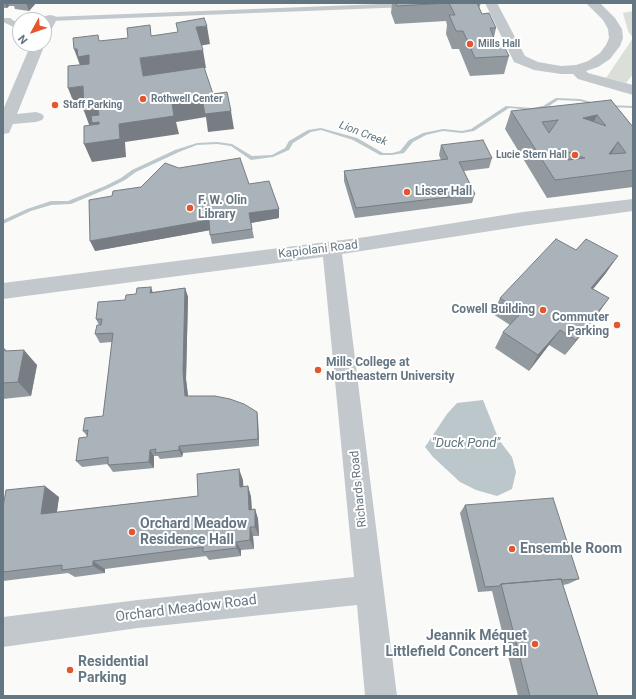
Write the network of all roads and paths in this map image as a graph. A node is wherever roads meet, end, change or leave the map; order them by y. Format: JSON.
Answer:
{"nodes":[{"id":1,"x":492,"y":3,"type":"edge"},
{"id":2,"x":592,"y":3,"type":"edge"},
{"id":3,"x":417,"y":5,"type":"edge"},
{"id":4,"x":52,"y":19,"type":"edge"},
{"id":5,"x":35,"y":52,"type":"edge"},
{"id":6,"x":577,"y":69,"type":"junction"},
{"id":7,"x":633,"y":90,"type":"edge"},
{"id":8,"x":36,"y":117,"type":"dead end"},
{"id":9,"x":5,"y":125,"type":"edge"},
{"id":10,"x":633,"y":205,"type":"edge"},
{"id":11,"x":331,"y":248,"type":"junction"},
{"id":12,"x":3,"y":291,"type":"edge"},
{"id":13,"x":370,"y":589,"type":"junction"},
{"id":14,"x":3,"y":632,"type":"edge"},
{"id":15,"x":381,"y":696,"type":"edge"}],
"edges":[{"from":1,"to":6,"type":"street"},
{"from":2,"to":6,"type":"street"},
{"from":3,"to":4,"type":"lane"},
{"from":5,"to":9,"type":"street"},
{"from":6,"to":7,"type":"street"},
{"from":8,"to":9,"type":"street"},
{"from":10,"to":11,"type":"street","name":"Kapiolani Road"},
{"from":11,"to":12,"type":"street","name":"Kapiolani Road"},
{"from":11,"to":13,"type":"street","name":"Richards Road"},
{"from":13,"to":14,"type":"street","name":"Orchard Meadow Road"},
{"from":13,"to":15,"type":"street","name":"Richards Road"}]}
